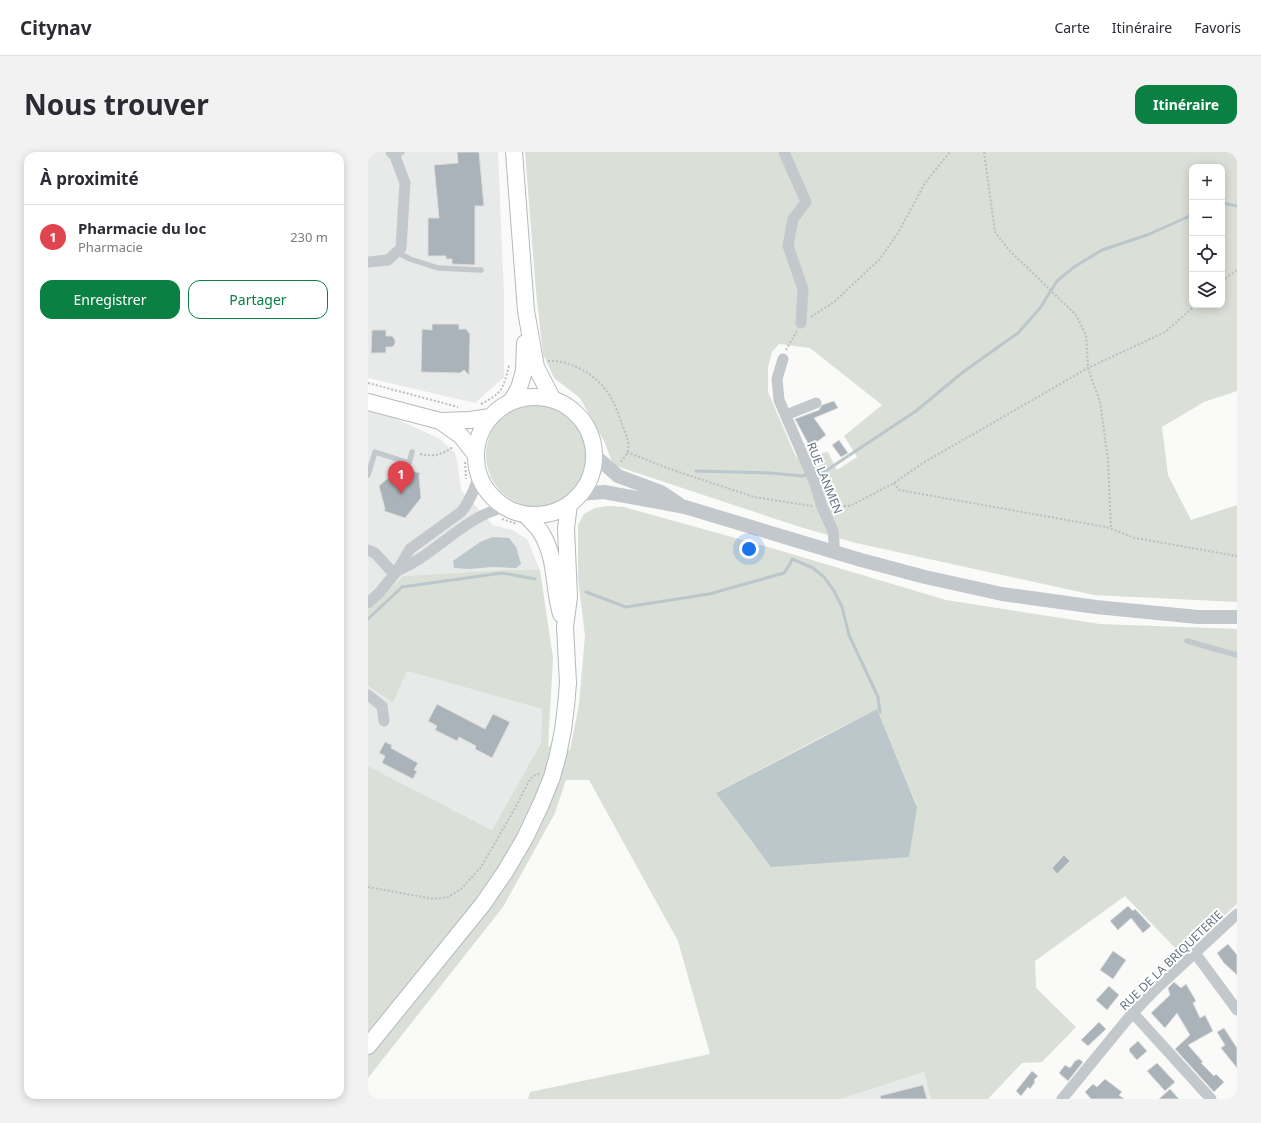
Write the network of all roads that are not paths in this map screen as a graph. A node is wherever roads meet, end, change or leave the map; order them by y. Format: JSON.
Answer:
{"nodes":[{"id":1,"x":514,"y":152,"type":"edge"},
{"id":2,"x":784,"y":152,"type":"edge"},
{"id":3,"x":396,"y":153,"type":"edge"},
{"id":4,"x":397,"y":252,"type":"junction"},
{"id":5,"x":368,"y":262,"type":"edge"},
{"id":6,"x":481,"y":270,"type":"dead end"},
{"id":7,"x":526,"y":311,"type":"junction"},
{"id":8,"x":801,"y":323,"type":"road end"},
{"id":9,"x":783,"y":359,"type":"road end"},
{"id":10,"x":553,"y":400,"type":"junction"},
{"id":11,"x":368,"y":402,"type":"edge"},
{"id":12,"x":511,"y":402,"type":"junction"},
{"id":13,"x":816,"y":403,"type":"dead end"},
{"id":14,"x":786,"y":415,"type":"junction"},
{"id":15,"x":490,"y":417,"type":"junction"},
{"id":16,"x":440,"y":421,"type":"junction"},
{"id":17,"x":412,"y":452,"type":"road end"},
{"id":18,"x":594,"y":455,"type":"junction"},
{"id":19,"x":470,"y":458,"type":"junction"},
{"id":20,"x":368,"y":475,"type":"edge"},
{"id":21,"x":473,"y":479,"type":"junction"},
{"id":22,"x":569,"y":503,"type":"junction"},
{"id":23,"x":685,"y":507,"type":"junction"},
{"id":24,"x":502,"y":513,"type":"junction"},
{"id":25,"x":524,"y":520,"type":"junction"},
{"id":26,"x":368,"y":550,"type":"edge"},
{"id":27,"x":834,"y":552,"type":"junction"},
{"id":28,"x":395,"y":573,"type":"junction"},
{"id":29,"x":368,"y":603,"type":"edge"},
{"id":30,"x":1237,"y":617,"type":"edge"},
{"id":31,"x":565,"y":627,"type":"junction"},
{"id":32,"x":1187,"y":641,"type":"dead end"},
{"id":33,"x":1237,"y":655,"type":"edge"},
{"id":34,"x":368,"y":695,"type":"edge"},
{"id":35,"x":384,"y":721,"type":"dead end"},
{"id":36,"x":1237,"y":914,"type":"edge"},
{"id":37,"x":1195,"y":953,"type":"junction"},
{"id":38,"x":1237,"y":1010,"type":"edge"},
{"id":39,"x":1133,"y":1013,"type":"junction"},
{"id":40,"x":368,"y":1046,"type":"edge"},
{"id":41,"x":1062,"y":1099,"type":"edge"},
{"id":42,"x":1212,"y":1099,"type":"edge"}],
"edges":[{"from":1,"to":7,"type":"main road"},
{"from":2,"to":8,"type":"street"},
{"from":3,"to":4,"type":"street"},
{"from":4,"to":5,"type":"street"},
{"from":4,"to":6,"type":"lane"},
{"from":7,"to":10,"type":"main road"},
{"from":7,"to":12,"type":"main road"},
{"from":9,"to":14,"type":"street","name":"RUE LANMEN"},
{"from":10,"to":12,"type":"main road"},
{"from":10,"to":18,"type":"main road"},
{"from":11,"to":16,"type":"main road"},
{"from":12,"to":15,"type":"main road"},
{"from":13,"to":14,"type":"street"},
{"from":14,"to":27,"type":"street","name":"RUE LANMEN"},
{"from":15,"to":16,"type":"main road"},
{"from":15,"to":19,"type":"main road"},
{"from":16,"to":19,"type":"main road"},
{"from":17,"to":20,"type":"lane"},
{"from":18,"to":22,"type":"main road"},
{"from":18,"to":23,"type":"street"},
{"from":19,"to":21,"type":"main road"},
{"from":21,"to":24,"type":"main road"},
{"from":21,"to":28,"type":"street"},
{"from":22,"to":23,"type":"street"},
{"from":22,"to":25,"type":"main road"},
{"from":22,"to":31,"type":"main road"},
{"from":23,"to":27,"type":"street"},
{"from":24,"to":25,"type":"main road"},
{"from":24,"to":28,"type":"street"},
{"from":25,"to":31,"type":"main road"},
{"from":26,"to":28,"type":"street"},
{"from":27,"to":30,"type":"street"},
{"from":28,"to":29,"type":"street"},
{"from":31,"to":40,"type":"main road"},
{"from":32,"to":33,"type":"lane"},
{"from":34,"to":35,"type":"street"},
{"from":36,"to":37,"type":"street","name":"RUE DE LA BRIQUETERIE"},
{"from":37,"to":38,"type":"street"},
{"from":37,"to":39,"type":"street","name":"RUE DE LA BRIQUETERIE"},
{"from":39,"to":41,"type":"street","name":"RUE DE LA BRIQUETERIE"},
{"from":39,"to":42,"type":"street"}]}
